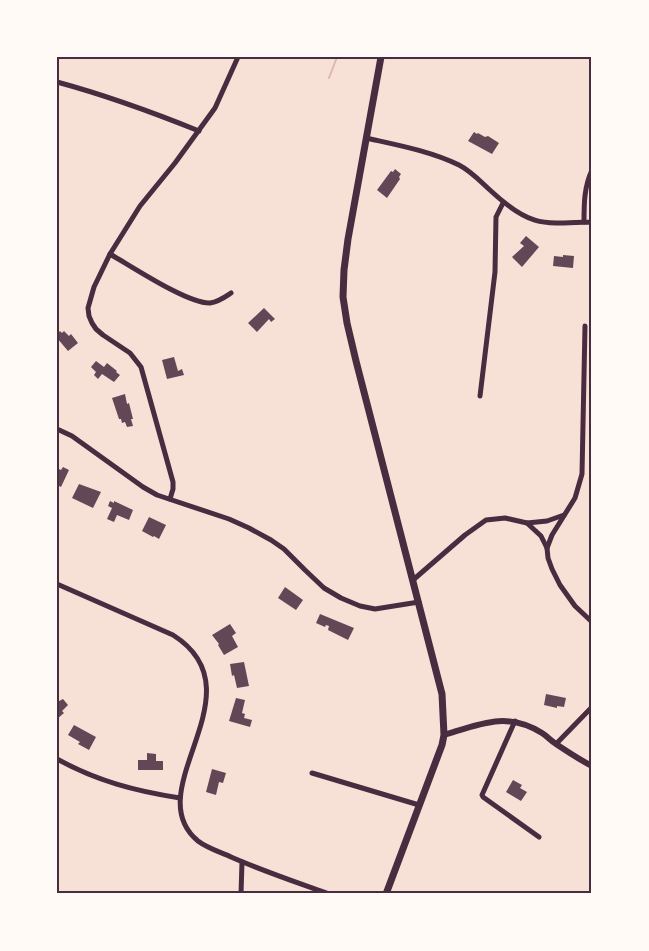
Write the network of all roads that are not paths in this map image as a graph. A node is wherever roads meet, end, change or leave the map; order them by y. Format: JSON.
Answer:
{"nodes":[{"id":1,"x":238,"y":57,"type":"edge"},
{"id":2,"x":381,"y":57,"type":"edge"},
{"id":3,"x":57,"y":82,"type":"edge"},
{"id":4,"x":199,"y":131,"type":"junction"},
{"id":5,"x":366,"y":138,"type":"junction"},
{"id":6,"x":592,"y":170,"type":"edge"},
{"id":7,"x":503,"y":203,"type":"junction"},
{"id":8,"x":584,"y":222,"type":"junction"},
{"id":9,"x":592,"y":222,"type":"edge"},
{"id":10,"x":110,"y":254,"type":"junction"},
{"id":11,"x":231,"y":293,"type":"dead end"},
{"id":12,"x":585,"y":326,"type":"dead end"},
{"id":13,"x":480,"y":396,"type":"dead end"},
{"id":14,"x":57,"y":429,"type":"edge"},
{"id":15,"x":170,"y":499,"type":"junction"},
{"id":16,"x":564,"y":516,"type":"junction"},
{"id":17,"x":527,"y":523,"type":"junction"},
{"id":18,"x":547,"y":548,"type":"junction"},
{"id":19,"x":413,"y":580,"type":"junction"},
{"id":20,"x":57,"y":584,"type":"edge"},
{"id":21,"x":418,"y":602,"type":"junction"},
{"id":22,"x":592,"y":622,"type":"edge"},
{"id":23,"x":592,"y":707,"type":"edge"},
{"id":24,"x":515,"y":721,"type":"junction"},
{"id":25,"x":444,"y":735,"type":"junction"},
{"id":26,"x":556,"y":744,"type":"junction"},
{"id":27,"x":57,"y":759,"type":"edge"},
{"id":28,"x":592,"y":766,"type":"edge"},
{"id":29,"x":312,"y":773,"type":"dead end"},
{"id":30,"x":180,"y":798,"type":"junction"},
{"id":31,"x":419,"y":805,"type":"junction"},
{"id":32,"x":539,"y":837,"type":"dead end"},
{"id":33,"x":242,"y":862,"type":"junction"},
{"id":34,"x":241,"y":894,"type":"edge"},
{"id":35,"x":329,"y":894,"type":"edge"},
{"id":36,"x":386,"y":894,"type":"edge"}],
"edges":[{"from":1,"to":4,"type":"street"},
{"from":2,"to":5,"type":"main road"},
{"from":3,"to":4,"type":"street"},
{"from":4,"to":10,"type":"street"},
{"from":5,"to":7,"type":"street"},
{"from":5,"to":19,"type":"main road"},
{"from":6,"to":8,"type":"street"},
{"from":7,"to":8,"type":"street"},
{"from":7,"to":13,"type":"street"},
{"from":8,"to":9,"type":"street"},
{"from":10,"to":11,"type":"street"},
{"from":10,"to":15,"type":"street"},
{"from":12,"to":16,"type":"street"},
{"from":14,"to":15,"type":"street"},
{"from":15,"to":21,"type":"street"},
{"from":16,"to":17,"type":"street"},
{"from":16,"to":18,"type":"street"},
{"from":17,"to":18,"type":"street"},
{"from":17,"to":19,"type":"street"},
{"from":18,"to":22,"type":"street"},
{"from":19,"to":21,"type":"main road"},
{"from":20,"to":30,"type":"street"},
{"from":21,"to":25,"type":"main road"},
{"from":23,"to":26,"type":"street"},
{"from":24,"to":25,"type":"street"},
{"from":24,"to":26,"type":"street"},
{"from":24,"to":32,"type":"street"},
{"from":25,"to":31,"type":"main road"},
{"from":26,"to":28,"type":"street"},
{"from":27,"to":30,"type":"street"},
{"from":29,"to":31,"type":"street"},
{"from":30,"to":33,"type":"street"},
{"from":31,"to":36,"type":"main road"},
{"from":33,"to":34,"type":"street"},
{"from":33,"to":35,"type":"street"}]}
